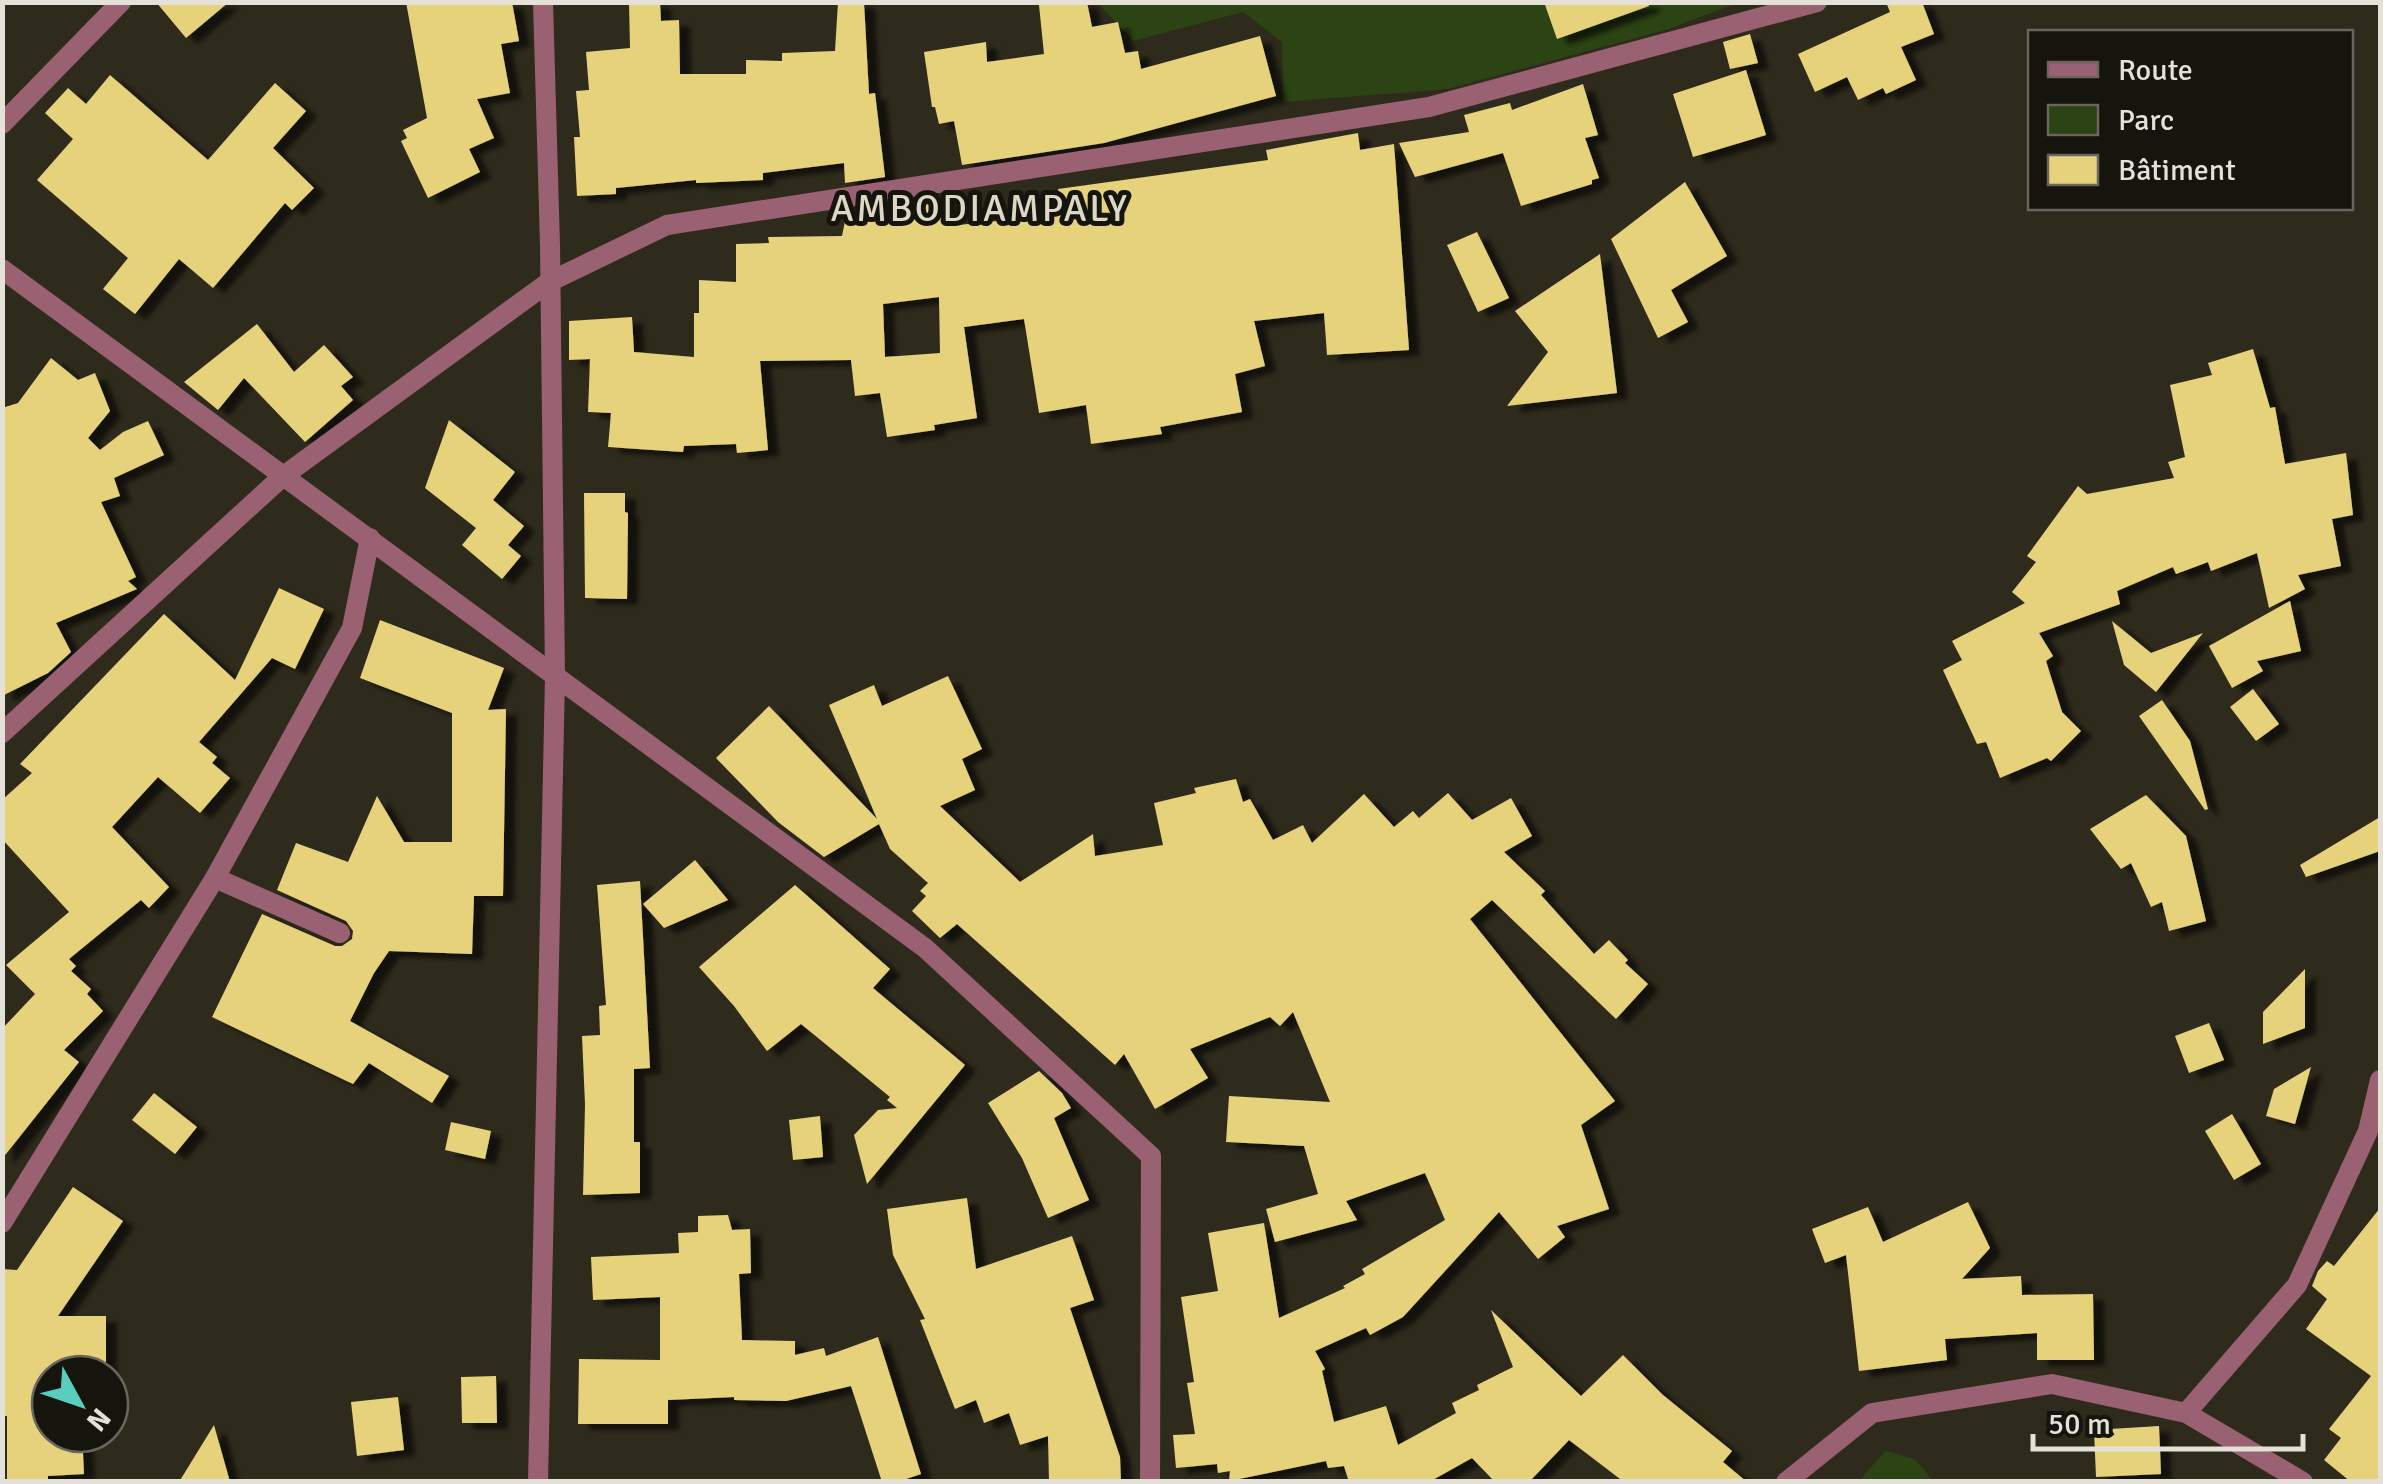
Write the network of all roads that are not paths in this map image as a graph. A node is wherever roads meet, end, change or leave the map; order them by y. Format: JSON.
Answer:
{"nodes":[{"id":1,"x":121,"y":2,"type":"edge"},
{"id":2,"x":543,"y":2,"type":"edge"},
{"id":3,"x":1817,"y":2,"type":"edge"},
{"id":4,"x":2,"y":124,"type":"edge"},
{"id":5,"x":2,"y":270,"type":"edge"},
{"id":6,"x":550,"y":282,"type":"junction"},
{"id":7,"x":282,"y":478,"type":"junction"},
{"id":8,"x":370,"y":538,"type":"junction"},
{"id":9,"x":554,"y":677,"type":"junction"},
{"id":10,"x":2,"y":733,"type":"edge"},
{"id":11,"x":214,"y":878,"type":"junction"},
{"id":12,"x":340,"y":933,"type":"dead end"},
{"id":13,"x":2380,"y":1080,"type":"edge"},
{"id":14,"x":2,"y":1223,"type":"edge"},
{"id":15,"x":2186,"y":1413,"type":"junction"},
{"id":16,"x":538,"y":1482,"type":"edge"},
{"id":17,"x":1150,"y":1482,"type":"edge"},
{"id":18,"x":1786,"y":1482,"type":"edge"},
{"id":19,"x":2303,"y":1482,"type":"edge"}],
"edges":[{"from":1,"to":4,"type":"street"},
{"from":2,"to":6,"type":"street"},
{"from":3,"to":6,"type":"street"},
{"from":5,"to":7,"type":"street"},
{"from":6,"to":7,"type":"street"},
{"from":6,"to":9,"type":"street"},
{"from":7,"to":8,"type":"street"},
{"from":7,"to":10,"type":"street"},
{"from":8,"to":9,"type":"street"},
{"from":8,"to":11,"type":"street"},
{"from":9,"to":16,"type":"street"},
{"from":9,"to":17,"type":"street"},
{"from":11,"to":12,"type":"street"},
{"from":11,"to":14,"type":"street"},
{"from":13,"to":15,"type":"street"},
{"from":15,"to":18,"type":"street"},
{"from":15,"to":19,"type":"street"}]}
